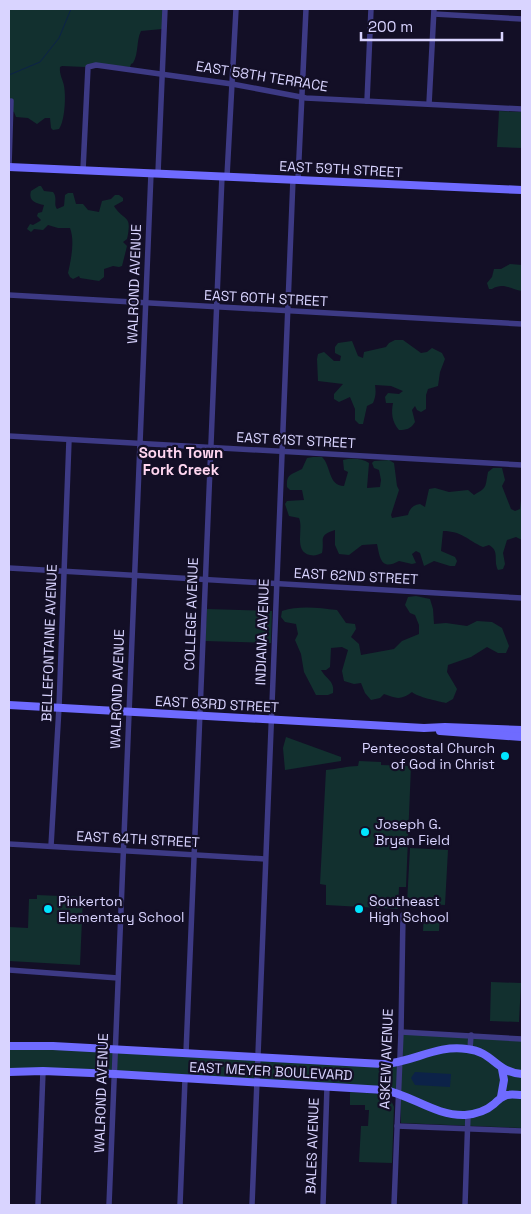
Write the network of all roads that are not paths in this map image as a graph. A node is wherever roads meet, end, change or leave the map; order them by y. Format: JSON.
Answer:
{"nodes":[{"id":1,"x":165,"y":9,"type":"edge"},
{"id":2,"x":236,"y":9,"type":"edge"},
{"id":3,"x":306,"y":9,"type":"edge"},
{"id":4,"x":371,"y":9,"type":"edge"},
{"id":5,"x":434,"y":12,"type":"edge"},
{"id":6,"x":522,"y":19,"type":"edge"},
{"id":7,"x":162,"y":73,"type":"junction"},
{"id":8,"x":232,"y":84,"type":"junction"},
{"id":9,"x":302,"y":98,"type":"junction"},
{"id":10,"x":11,"y":101,"type":"dead end"},
{"id":11,"x":367,"y":101,"type":"junction"},
{"id":12,"x":429,"y":104,"type":"junction"},
{"id":13,"x":522,"y":109,"type":"edge"},
{"id":14,"x":9,"y":166,"type":"edge"},
{"id":15,"x":83,"y":170,"type":"junction"},
{"id":16,"x":154,"y":173,"type":"junction"},
{"id":17,"x":225,"y":176,"type":"junction"},
{"id":18,"x":295,"y":179,"type":"junction"},
{"id":19,"x":522,"y":190,"type":"edge"},
{"id":20,"x":9,"y":295,"type":"edge"},
{"id":21,"x":145,"y":303,"type":"junction"},
{"id":22,"x":216,"y":308,"type":"junction"},
{"id":23,"x":288,"y":312,"type":"junction"},
{"id":24,"x":522,"y":324,"type":"edge"},
{"id":25,"x":9,"y":436,"type":"edge"},
{"id":26,"x":69,"y":440,"type":"junction"},
{"id":27,"x":140,"y":444,"type":"junction"},
{"id":28,"x":210,"y":448,"type":"junction"},
{"id":29,"x":282,"y":452,"type":"junction"},
{"id":30,"x":522,"y":465,"type":"edge"},
{"id":31,"x":9,"y":568,"type":"edge"},
{"id":32,"x":64,"y":571,"type":"junction"},
{"id":33,"x":134,"y":575,"type":"junction"},
{"id":34,"x":205,"y":579,"type":"junction"},
{"id":35,"x":276,"y":584,"type":"junction"},
{"id":36,"x":522,"y":598,"type":"edge"},
{"id":37,"x":9,"y":704,"type":"edge"},
{"id":38,"x":59,"y":708,"type":"junction"},
{"id":39,"x":129,"y":712,"type":"junction"},
{"id":40,"x":199,"y":716,"type":"junction"},
{"id":41,"x":271,"y":719,"type":"junction"},
{"id":42,"x":424,"y":728,"type":"junction"},
{"id":43,"x":522,"y":730,"type":"edge"},
{"id":44,"x":522,"y":737,"type":"edge"},
{"id":45,"x":9,"y":844,"type":"edge"},
{"id":46,"x":51,"y":846,"type":"junction"},
{"id":47,"x":123,"y":851,"type":"junction"},
{"id":48,"x":194,"y":855,"type":"junction"},
{"id":49,"x":265,"y":859,"type":"junction"},
{"id":50,"x":402,"y":915,"type":"dead end"},
{"id":51,"x":9,"y":970,"type":"edge"},
{"id":52,"x":118,"y":978,"type":"junction"},
{"id":53,"x":401,"y":1032,"type":"junction"},
{"id":54,"x":471,"y":1035,"type":"junction"},
{"id":55,"x":522,"y":1038,"type":"edge"},
{"id":56,"x":9,"y":1046,"type":"edge"},
{"id":57,"x":115,"y":1049,"type":"junction"},
{"id":58,"x":470,"y":1049,"type":"junction"},
{"id":59,"x":186,"y":1053,"type":"junction"},
{"id":60,"x":258,"y":1057,"type":"junction"},
{"id":61,"x":399,"y":1062,"type":"junction"},
{"id":62,"x":502,"y":1069,"type":"junction"},
{"id":63,"x":44,"y":1071,"type":"junction"},
{"id":64,"x":9,"y":1072,"type":"edge"},
{"id":65,"x":114,"y":1074,"type":"junction"},
{"id":66,"x":522,"y":1074,"type":"edge"},
{"id":67,"x":185,"y":1079,"type":"junction"},
{"id":68,"x":257,"y":1083,"type":"junction"},
{"id":69,"x":327,"y":1087,"type":"junction"},
{"id":70,"x":398,"y":1094,"type":"junction"},
{"id":71,"x":522,"y":1095,"type":"edge"},
{"id":72,"x":500,"y":1098,"type":"junction"},
{"id":73,"x":468,"y":1114,"type":"junction"},
{"id":74,"x":397,"y":1126,"type":"junction"},
{"id":75,"x":468,"y":1129,"type":"junction"},
{"id":76,"x":522,"y":1131,"type":"edge"},
{"id":77,"x":38,"y":1205,"type":"edge"},
{"id":78,"x":109,"y":1205,"type":"edge"},
{"id":79,"x":180,"y":1205,"type":"edge"},
{"id":80,"x":252,"y":1205,"type":"edge"},
{"id":81,"x":322,"y":1205,"type":"edge"},
{"id":82,"x":394,"y":1205,"type":"edge"},
{"id":83,"x":465,"y":1205,"type":"edge"}],
"edges":[{"from":1,"to":7,"type":"street","name":"WALROND AVENUE"},
{"from":2,"to":8,"type":"street","name":"COLLEGE AVENUE"},
{"from":3,"to":9,"type":"street","name":"INDIANA AVENUE"},
{"from":4,"to":11,"type":"street"},
{"from":5,"to":6,"type":"street"},
{"from":5,"to":12,"type":"street"},
{"from":7,"to":8,"type":"street","name":"EAST 58TH TERRACE"},
{"from":7,"to":15,"type":"street","name":"EAST 58TH TERRACE"},
{"from":7,"to":16,"type":"street","name":"WALROND AVENUE"},
{"from":8,"to":9,"type":"street","name":"EAST 58TH TERRACE"},
{"from":8,"to":17,"type":"street","name":"COLLEGE AVENUE"},
{"from":9,"to":11,"type":"street","name":"EAST 58TH TERRACE"},
{"from":9,"to":18,"type":"street","name":"INDIANA AVENUE"},
{"from":10,"to":14,"type":"street"},
{"from":11,"to":12,"type":"street","name":"EAST 58TH TERRACE"},
{"from":12,"to":13,"type":"street","name":"EAST 58TH TERRACE"},
{"from":14,"to":15,"type":"main road","name":"EAST 59TH STREET"},
{"from":15,"to":16,"type":"main road","name":"EAST 59TH STREET"},
{"from":16,"to":17,"type":"main road","name":"EAST 59TH STREET"},
{"from":16,"to":21,"type":"street","name":"WALROND AVENUE"},
{"from":17,"to":18,"type":"main road","name":"EAST 59TH STREET"},
{"from":17,"to":22,"type":"street","name":"COLLEGE AVENUE"},
{"from":18,"to":19,"type":"main road","name":"EAST 59TH STREET"},
{"from":18,"to":23,"type":"street","name":"INDIANA AVENUE"},
{"from":20,"to":21,"type":"street","name":"EAST 60TH STREET"},
{"from":21,"to":22,"type":"street","name":"EAST 60TH STREET"},
{"from":21,"to":27,"type":"street","name":"WALROND AVENUE"},
{"from":22,"to":23,"type":"street","name":"EAST 60TH STREET"},
{"from":22,"to":28,"type":"street","name":"COLLEGE AVENUE"},
{"from":23,"to":24,"type":"street","name":"EAST 60TH STREET"},
{"from":23,"to":29,"type":"street","name":"INDIANA AVENUE"},
{"from":25,"to":26,"type":"street","name":"EAST 61ST STREET"},
{"from":26,"to":27,"type":"street","name":"EAST 61ST STREET"},
{"from":26,"to":32,"type":"street","name":"BELLEFONTAINE AVENUE"},
{"from":27,"to":28,"type":"street","name":"EAST 61ST STREET"},
{"from":27,"to":33,"type":"street","name":"WALROND AVENUE"},
{"from":28,"to":29,"type":"street","name":"EAST 61ST STREET"},
{"from":28,"to":34,"type":"street","name":"COLLEGE AVENUE"},
{"from":29,"to":30,"type":"street","name":"EAST 61ST STREET"},
{"from":29,"to":35,"type":"street","name":"INDIANA AVENUE"},
{"from":31,"to":32,"type":"street","name":"EAST 62ND STREET"},
{"from":32,"to":33,"type":"street","name":"EAST 62ND STREET"},
{"from":32,"to":38,"type":"street","name":"BELLEFONTAINE AVENUE"},
{"from":33,"to":34,"type":"street","name":"EAST 62ND STREET"},
{"from":33,"to":39,"type":"street","name":"WALROND AVENUE"},
{"from":34,"to":35,"type":"street","name":"EAST 62ND STREET"},
{"from":34,"to":40,"type":"street","name":"COLLEGE AVENUE"},
{"from":35,"to":36,"type":"street","name":"EAST 62ND STREET"},
{"from":35,"to":41,"type":"street","name":"INDIANA AVENUE"},
{"from":37,"to":38,"type":"main road","name":"EAST 63RD STREET"},
{"from":38,"to":39,"type":"main road","name":"EAST 63RD STREET"},
{"from":38,"to":46,"type":"street","name":"BELLEFONTAINE AVENUE"},
{"from":39,"to":40,"type":"main road","name":"EAST 63RD STREET"},
{"from":39,"to":47,"type":"street","name":"WALROND AVENUE"},
{"from":40,"to":41,"type":"main road","name":"EAST 63RD STREET"},
{"from":40,"to":48,"type":"street","name":"COLLEGE AVENUE"},
{"from":41,"to":42,"type":"main road","name":"EAST 63RD STREET"},
{"from":41,"to":49,"type":"street","name":"INDIANA AVENUE"},
{"from":42,"to":43,"type":"main road","name":"EAST 63RD STREET"},
{"from":42,"to":44,"type":"main road","name":"EAST 63RD STREET"},
{"from":45,"to":46,"type":"street","name":"EAST 64TH STREET"},
{"from":46,"to":47,"type":"street","name":"EAST 64TH STREET"},
{"from":47,"to":48,"type":"street","name":"EAST 64TH STREET"},
{"from":47,"to":52,"type":"street","name":"WALROND AVENUE"},
{"from":48,"to":49,"type":"street","name":"EAST 64TH STREET"},
{"from":48,"to":59,"type":"street","name":"COLLEGE AVENUE"},
{"from":49,"to":60,"type":"street","name":"INDIANA AVENUE"},
{"from":50,"to":53,"type":"street","name":"ASKEW AVENUE"},
{"from":51,"to":52,"type":"street"},
{"from":52,"to":57,"type":"street","name":"WALROND AVENUE"},
{"from":53,"to":54,"type":"street"},
{"from":53,"to":61,"type":"street","name":"ASKEW AVENUE"},
{"from":54,"to":55,"type":"street"},
{"from":54,"to":58,"type":"street"},
{"from":56,"to":57,"type":"main road","name":"EAST MEYER BOULEVARD"},
{"from":57,"to":59,"type":"main road","name":"EAST MEYER BOULEVARD"},
{"from":57,"to":65,"type":"street","name":"WALROND AVENUE"},
{"from":58,"to":61,"type":"main road","name":"EAST MEYER BOULEVARD"},
{"from":58,"to":62,"type":"main road","name":"EAST MEYER BOULEVARD"},
{"from":59,"to":60,"type":"main road","name":"EAST MEYER BOULEVARD"},
{"from":60,"to":61,"type":"main road","name":"EAST MEYER BOULEVARD"},
{"from":60,"to":68,"type":"street","name":"INDIANA AVENUE"},
{"from":61,"to":70,"type":"street","name":"ASKEW AVENUE"},
{"from":62,"to":66,"type":"main road","name":"EAST MEYER BOULEVARD"},
{"from":62,"to":72,"type":"main road"},
{"from":63,"to":64,"type":"main road","name":"EAST MEYER BOULEVARD"},
{"from":63,"to":65,"type":"main road","name":"EAST MEYER BOULEVARD"},
{"from":63,"to":77,"type":"street"},
{"from":65,"to":67,"type":"main road","name":"EAST MEYER BOULEVARD"},
{"from":65,"to":78,"type":"street","name":"WALROND AVENUE"},
{"from":67,"to":68,"type":"main road","name":"EAST MEYER BOULEVARD"},
{"from":67,"to":79,"type":"street"},
{"from":68,"to":69,"type":"main road","name":"EAST MEYER BOULEVARD"},
{"from":68,"to":80,"type":"street","name":"INDIANA AVENUE"},
{"from":69,"to":70,"type":"main road","name":"EAST MEYER BOULEVARD"},
{"from":69,"to":81,"type":"street","name":"BALES AVENUE"},
{"from":70,"to":73,"type":"main road","name":"EAST MEYER BOULEVARD"},
{"from":70,"to":74,"type":"street","name":"ASKEW AVENUE"},
{"from":71,"to":72,"type":"main road","name":"EAST MEYER BOULEVARD"},
{"from":72,"to":73,"type":"main road","name":"EAST MEYER BOULEVARD"},
{"from":73,"to":75,"type":"street"},
{"from":74,"to":75,"type":"street"},
{"from":74,"to":82,"type":"street","name":"ASKEW AVENUE"},
{"from":75,"to":76,"type":"street"},
{"from":75,"to":83,"type":"street"}]}
